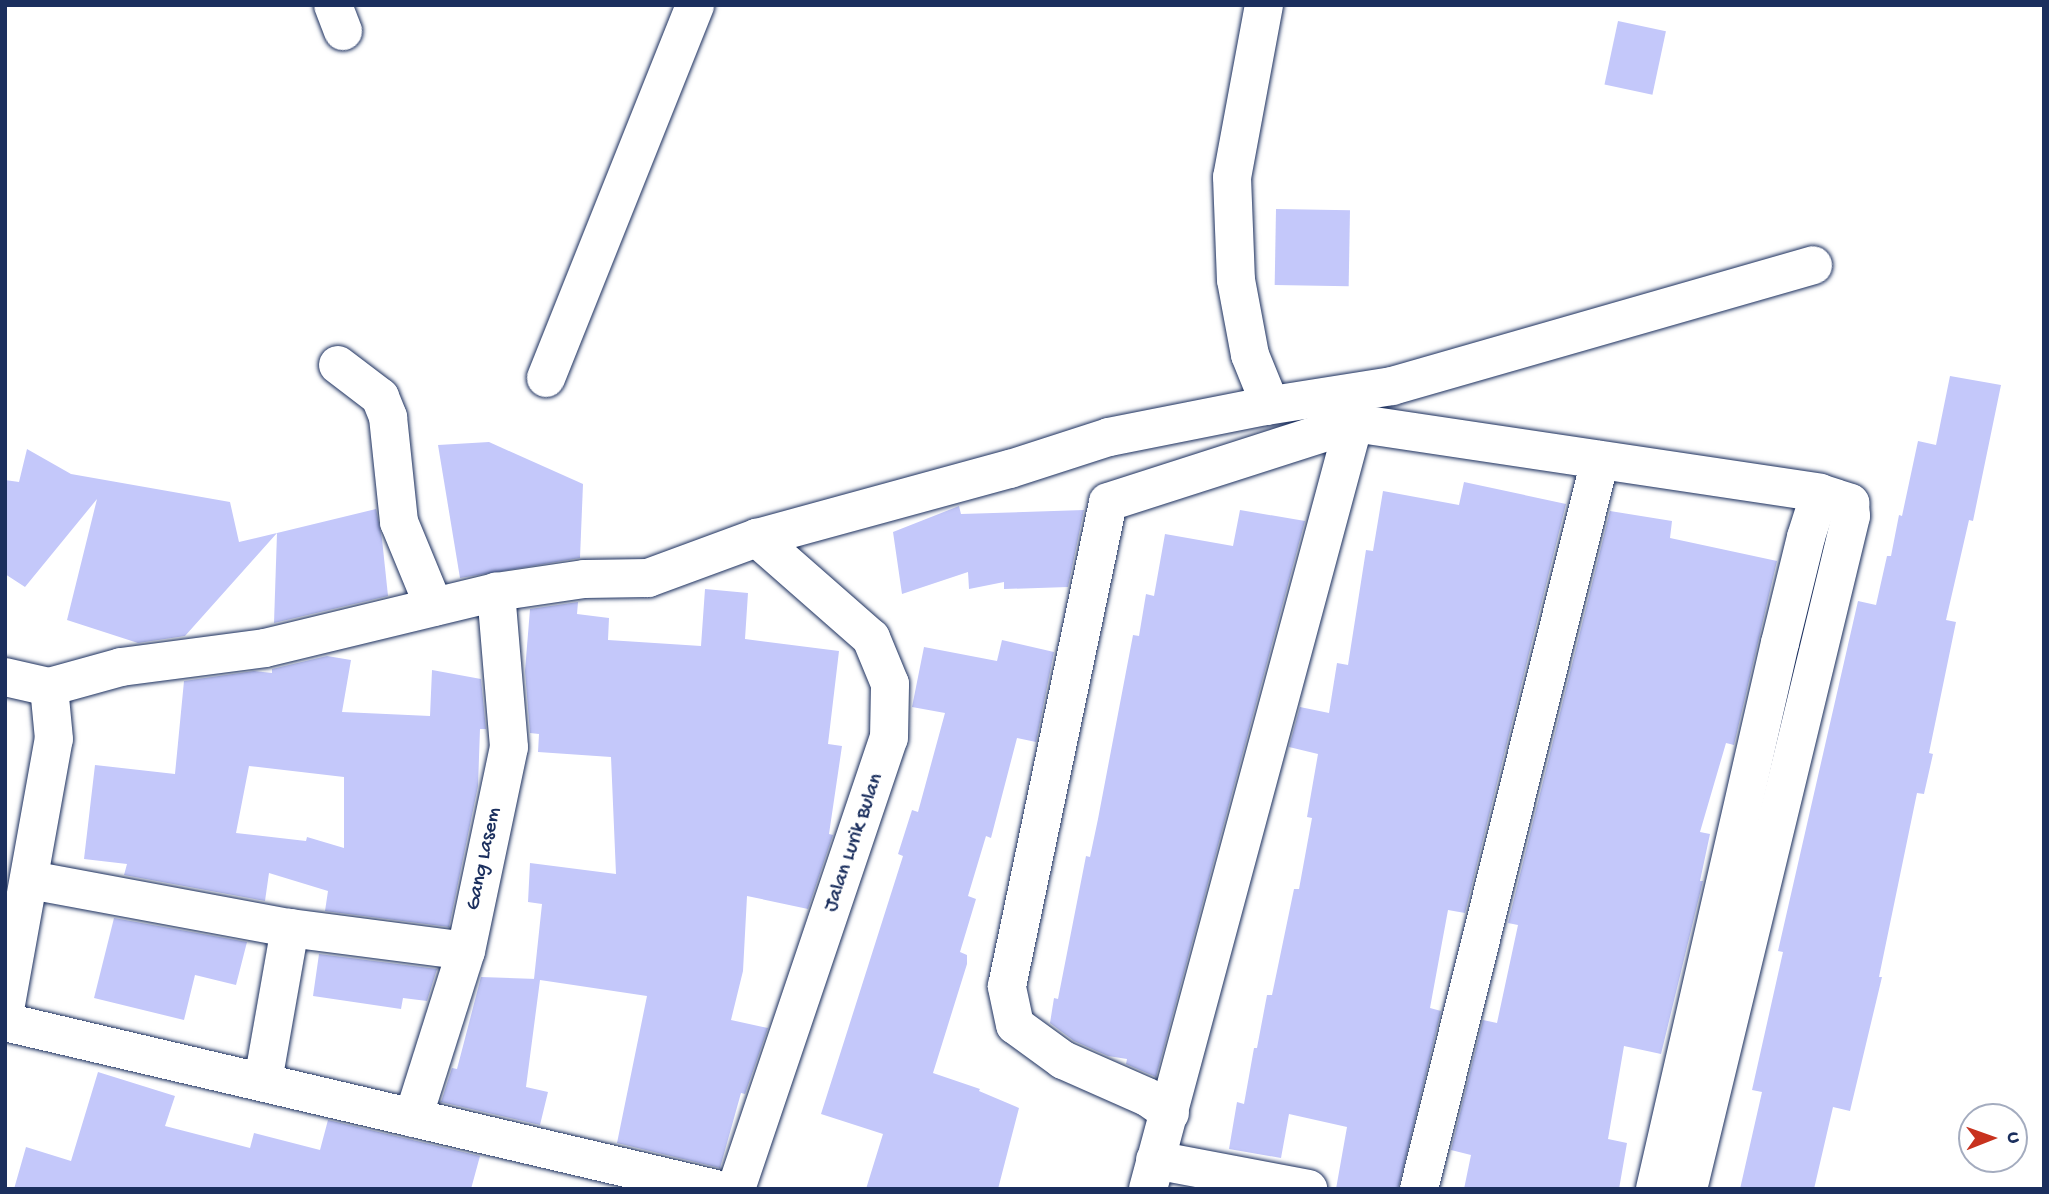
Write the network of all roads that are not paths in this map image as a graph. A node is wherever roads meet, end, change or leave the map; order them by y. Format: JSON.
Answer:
{"nodes":[{"id":1,"x":695,"y":5,"type":"edge"},
{"id":2,"x":1264,"y":5,"type":"edge"},
{"id":3,"x":1813,"y":265,"type":"dead end"},
{"id":4,"x":338,"y":365,"type":"dead end"},
{"id":5,"x":545,"y":378,"type":"dead end"},
{"id":6,"x":1266,"y":406,"type":"junction"},
{"id":7,"x":1354,"y":423,"type":"junction"},
{"id":8,"x":1600,"y":460,"type":"junction"},
{"id":9,"x":1820,"y":493,"type":"junction"},
{"id":10,"x":757,"y":538,"type":"junction"},
{"id":11,"x":496,"y":593,"type":"junction"},
{"id":12,"x":434,"y":607,"type":"junction"},
{"id":13,"x":5,"y":677,"type":"edge"},
{"id":14,"x":49,"y":687,"type":"junction"},
{"id":15,"x":30,"y":880,"type":"junction"},
{"id":16,"x":290,"y":928,"type":"junction"},
{"id":17,"x":466,"y":951,"type":"junction"},
{"id":18,"x":5,"y":1010,"type":"edge"},
{"id":19,"x":5,"y":1022,"type":"edge"},
{"id":20,"x":263,"y":1081,"type":"junction"},
{"id":21,"x":1170,"y":1112,"type":"junction"},
{"id":22,"x":412,"y":1118,"type":"junction"},
{"id":23,"x":1152,"y":1174,"type":"edge"},
{"id":24,"x":738,"y":1187,"type":"edge"},
{"id":25,"x":1308,"y":1189,"type":"edge"},
{"id":26,"x":1419,"y":1189,"type":"edge"},
{"id":27,"x":1655,"y":1189,"type":"edge"},
{"id":28,"x":1688,"y":1189,"type":"edge"}],
"edges":[{"from":1,"to":5,"type":"street"},
{"from":2,"to":6,"type":"street"},
{"from":3,"to":6,"type":"street"},
{"from":4,"to":12,"type":"street"},
{"from":6,"to":10,"type":"street"},
{"from":7,"to":8,"type":"street"},
{"from":7,"to":21,"type":"street"},
{"from":7,"to":21,"type":"street"},
{"from":8,"to":9,"type":"street"},
{"from":8,"to":26,"type":"street"},
{"from":9,"to":27,"type":"street"},
{"from":9,"to":28,"type":"street"},
{"from":10,"to":11,"type":"street"},
{"from":10,"to":24,"type":"street","name":"Jalan Lurik Bulan"},
{"from":11,"to":12,"type":"street"},
{"from":11,"to":17,"type":"street","name":"Gang Lasem"},
{"from":12,"to":14,"type":"street"},
{"from":13,"to":14,"type":"street"},
{"from":14,"to":15,"type":"street"},
{"from":15,"to":16,"type":"street"},
{"from":15,"to":18,"type":"street"},
{"from":16,"to":17,"type":"street"},
{"from":16,"to":20,"type":"street"},
{"from":17,"to":22,"type":"street","name":"Gang Lasem"},
{"from":19,"to":20,"type":"street"},
{"from":20,"to":22,"type":"street"},
{"from":21,"to":23,"type":"street"},
{"from":22,"to":24,"type":"street"},
{"from":23,"to":25,"type":"street"}]}
